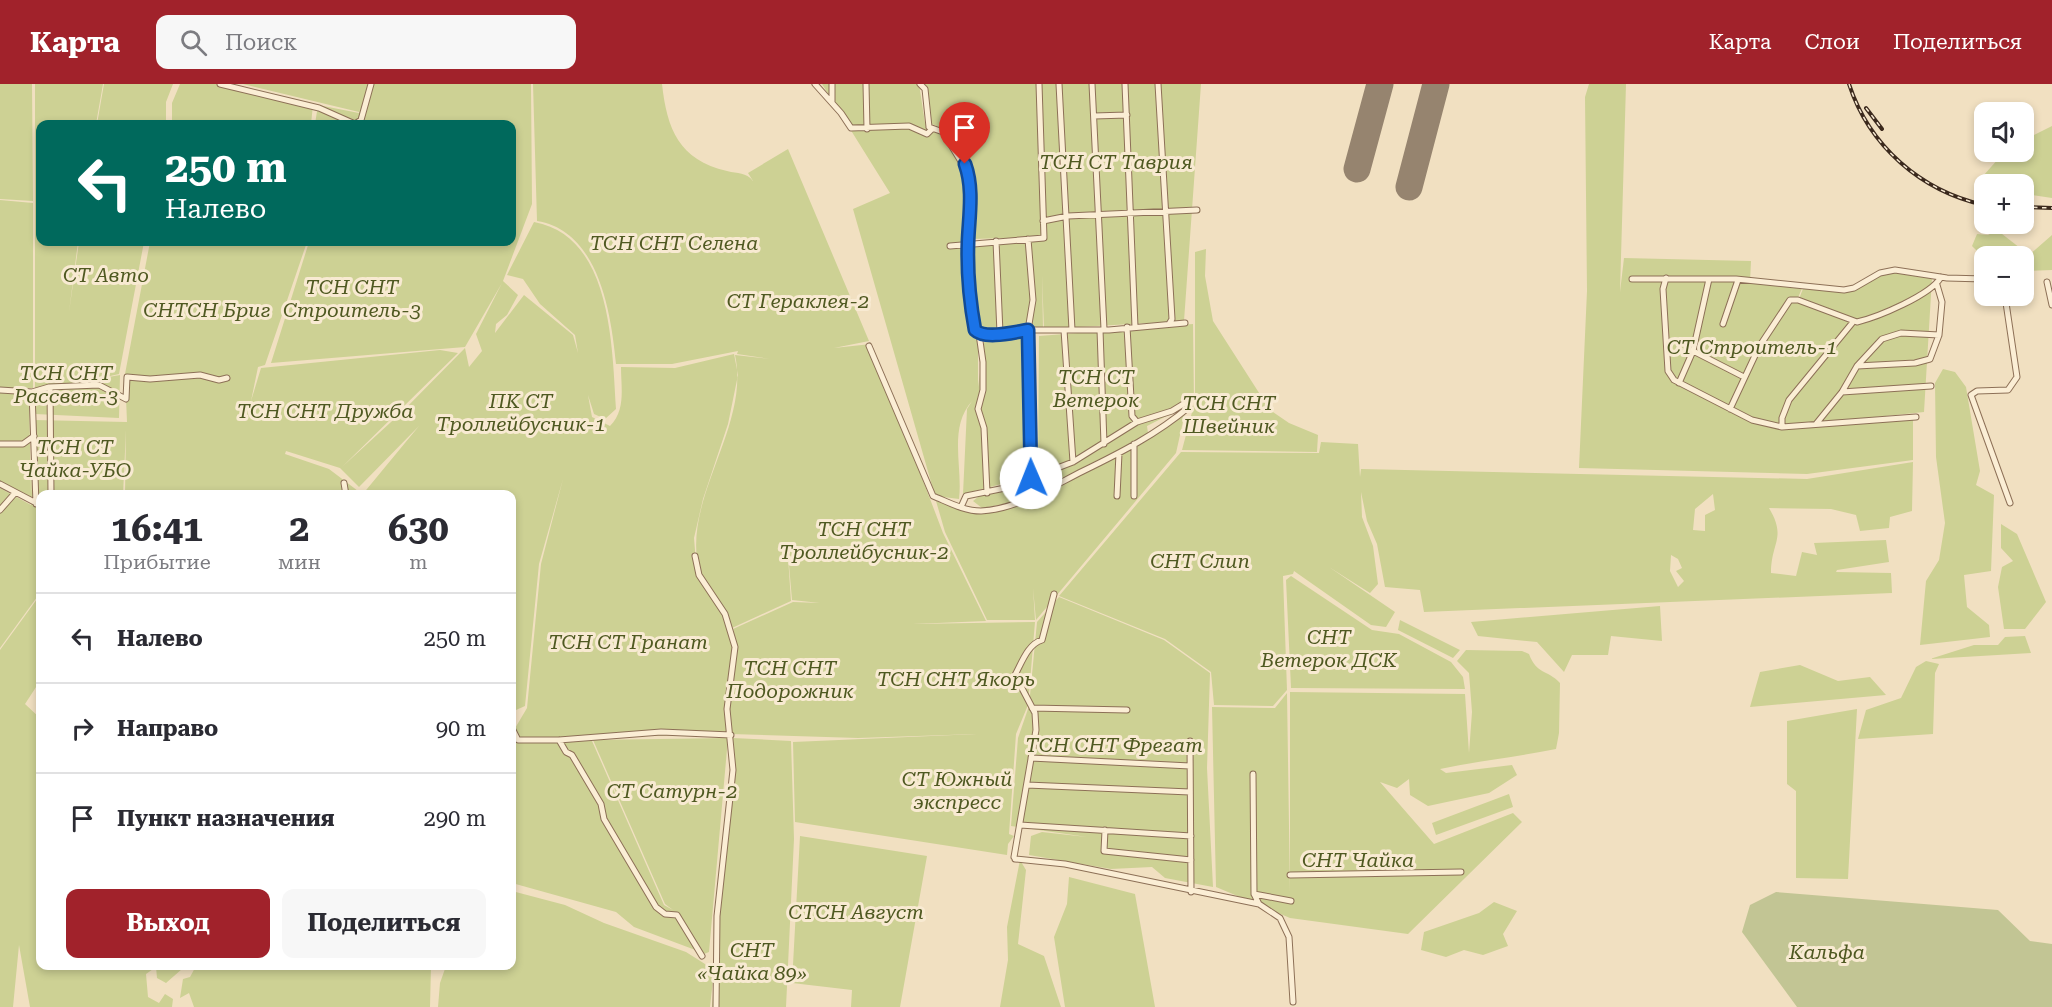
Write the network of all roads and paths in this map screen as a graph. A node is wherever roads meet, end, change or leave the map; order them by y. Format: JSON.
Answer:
{"nodes":[{"id":1,"x":220,"y":84,"type":"edge"},
{"id":2,"x":371,"y":84,"type":"edge"},
{"id":3,"x":815,"y":84,"type":"edge"},
{"id":4,"x":832,"y":84,"type":"edge"},
{"id":5,"x":866,"y":84,"type":"edge"},
{"id":6,"x":920,"y":84,"type":"edge"},
{"id":7,"x":1039,"y":84,"type":"edge"},
{"id":8,"x":1059,"y":84,"type":"edge"},
{"id":9,"x":1092,"y":84,"type":"edge"},
{"id":10,"x":1125,"y":84,"type":"edge"},
{"id":11,"x":1158,"y":84,"type":"edge"},
{"id":12,"x":832,"y":102,"type":"junction"},
{"id":13,"x":1127,"y":115,"type":"junction"},
{"id":14,"x":1094,"y":116,"type":"junction"},
{"id":15,"x":346,"y":120,"type":"edge"},
{"id":16,"x":361,"y":120,"type":"edge"},
{"id":17,"x":929,"y":127,"type":"junction"},
{"id":18,"x":867,"y":129,"type":"junction"},
{"id":19,"x":1197,"y":210,"type":"dead end"},
{"id":20,"x":1164,"y":213,"type":"junction"},
{"id":21,"x":1130,"y":214,"type":"junction"},
{"id":22,"x":1099,"y":215,"type":"junction"},
{"id":23,"x":1068,"y":216,"type":"junction"},
{"id":24,"x":1043,"y":221,"type":"junction"},
{"id":25,"x":1028,"y":239,"type":"junction"},
{"id":26,"x":996,"y":241,"type":"junction"},
{"id":27,"x":968,"y":244,"type":"junction"},
{"id":28,"x":950,"y":246,"type":"dead end"},
{"id":29,"x":1941,"y":277,"type":"junction"},
{"id":30,"x":1666,"y":278,"type":"junction"},
{"id":31,"x":1632,"y":279,"type":"dead end"},
{"id":32,"x":1709,"y":279,"type":"junction"},
{"id":33,"x":1974,"y":279,"type":"edge"},
{"id":34,"x":1738,"y":280,"type":"junction"},
{"id":35,"x":2047,"y":282,"type":"dead end"},
{"id":36,"x":1804,"y":285,"type":"junction"},
{"id":37,"x":1937,"y":285,"type":"junction"},
{"id":38,"x":1797,"y":300,"type":"junction"},
{"id":39,"x":2052,"y":305,"type":"edge"},
{"id":40,"x":2007,"y":306,"type":"edge"},
{"id":41,"x":1853,"y":322,"type":"junction"},
{"id":42,"x":1185,"y":323,"type":"dead end"},
{"id":43,"x":1169,"y":324,"type":"junction"},
{"id":44,"x":1724,"y":324,"type":"dead end"},
{"id":45,"x":1127,"y":327,"type":"junction"},
{"id":46,"x":1135,"y":327,"type":"junction"},
{"id":47,"x":1028,"y":330,"type":"junction"},
{"id":48,"x":1064,"y":330,"type":"junction"},
{"id":49,"x":1072,"y":330,"type":"junction"},
{"id":50,"x":1102,"y":330,"type":"junction"},
{"id":51,"x":1000,"y":333,"type":"junction"},
{"id":52,"x":979,"y":334,"type":"junction"},
{"id":53,"x":1939,"y":335,"type":"junction"},
{"id":54,"x":869,"y":346,"type":"dead end"},
{"id":55,"x":1693,"y":351,"type":"junction"},
{"id":56,"x":1857,"y":366,"type":"junction"},
{"id":57,"x":1744,"y":377,"type":"junction"},
{"id":58,"x":227,"y":378,"type":"dead end"},
{"id":59,"x":1679,"y":383,"type":"junction"},
{"id":60,"x":1931,"y":386,"type":"dead end"},
{"id":61,"x":50,"y":387,"type":"junction"},
{"id":62,"x":0,"y":390,"type":"edge"},
{"id":63,"x":32,"y":392,"type":"junction"},
{"id":64,"x":1842,"y":392,"type":"junction"},
{"id":65,"x":1730,"y":409,"type":"junction"},
{"id":66,"x":1916,"y":417,"type":"dead end"},
{"id":67,"x":1137,"y":422,"type":"junction"},
{"id":68,"x":1816,"y":424,"type":"junction"},
{"id":69,"x":1782,"y":427,"type":"junction"},
{"id":70,"x":34,"y":436,"type":"junction"},
{"id":71,"x":0,"y":444,"type":"edge"},
{"id":72,"x":1104,"y":444,"type":"junction"},
{"id":73,"x":1134,"y":444,"type":"junction"},
{"id":74,"x":1119,"y":453,"type":"junction"},
{"id":75,"x":1073,"y":462,"type":"junction"},
{"id":76,"x":1031,"y":478,"type":"junction"},
{"id":77,"x":344,"y":483,"type":"dead end"},
{"id":78,"x":0,"y":484,"type":"edge"},
{"id":79,"x":37,"y":490,"type":"edge"},
{"id":80,"x":51,"y":490,"type":"edge"},
{"id":81,"x":345,"y":490,"type":"edge"},
{"id":82,"x":15,"y":493,"type":"junction"},
{"id":83,"x":987,"y":493,"type":"junction"},
{"id":84,"x":1117,"y":496,"type":"dead end"},
{"id":85,"x":1134,"y":496,"type":"dead end"},
{"id":86,"x":36,"y":503,"type":"edge"},
{"id":87,"x":2010,"y":503,"type":"dead end"},
{"id":88,"x":961,"y":507,"type":"junction"},
{"id":89,"x":0,"y":510,"type":"edge"},
{"id":90,"x":695,"y":556,"type":"dead end"},
{"id":91,"x":1054,"y":594,"type":"dead end"},
{"id":92,"x":1032,"y":708,"type":"junction"},
{"id":93,"x":1127,"y":710,"type":"dead end"},
{"id":94,"x":731,"y":735,"type":"junction"},
{"id":95,"x":516,"y":736,"type":"edge"},
{"id":96,"x":559,"y":740,"type":"junction"},
{"id":97,"x":1190,"y":741,"type":"dead end"},
{"id":98,"x":1031,"y":758,"type":"junction"},
{"id":99,"x":1190,"y":766,"type":"junction"},
{"id":100,"x":1253,"y":774,"type":"dead end"},
{"id":101,"x":1027,"y":785,"type":"junction"},
{"id":102,"x":1190,"y":792,"type":"junction"},
{"id":103,"x":1020,"y":825,"type":"junction"},
{"id":104,"x":1105,"y":830,"type":"junction"},
{"id":105,"x":1191,"y":836,"type":"junction"},
{"id":106,"x":1191,"y":860,"type":"junction"},
{"id":107,"x":1461,"y":872,"type":"dead end"},
{"id":108,"x":1290,"y":875,"type":"dead end"},
{"id":109,"x":1191,"y":892,"type":"junction"},
{"id":110,"x":1254,"y":894,"type":"junction"},
{"id":111,"x":1291,"y":901,"type":"dead end"},
{"id":112,"x":1259,"y":904,"type":"junction"},
{"id":113,"x":702,"y":956,"type":"dead end"},
{"id":114,"x":1293,"y":1002,"type":"dead end"},
{"id":115,"x":716,"y":1007,"type":"edge"}],
"edges":[{"from":1,"to":15,"type":"street"},
{"from":2,"to":16,"type":"street"},
{"from":3,"to":12,"type":"street"},
{"from":4,"to":12,"type":"street"},
{"from":5,"to":18,"type":"street"},
{"from":6,"to":17,"type":"street"},
{"from":7,"to":24,"type":"street"},
{"from":8,"to":23,"type":"street"},
{"from":9,"to":14,"type":"street"},
{"from":10,"to":13,"type":"street"},
{"from":11,"to":20,"type":"street"},
{"from":12,"to":18,"type":"street"},
{"from":13,"to":14,"type":"street"},
{"from":13,"to":21,"type":"street"},
{"from":14,"to":22,"type":"street"},
{"from":17,"to":18,"type":"street"},
{"from":17,"to":27,"type":"street"},
{"from":19,"to":20,"type":"street"},
{"from":20,"to":21,"type":"street"},
{"from":20,"to":43,"type":"street"},
{"from":21,"to":22,"type":"street"},
{"from":21,"to":46,"type":"street"},
{"from":22,"to":23,"type":"street"},
{"from":22,"to":50,"type":"street"},
{"from":23,"to":24,"type":"street"},
{"from":23,"to":49,"type":"street"},
{"from":24,"to":25,"type":"street"},
{"from":25,"to":26,"type":"street"},
{"from":25,"to":47,"type":"street"},
{"from":26,"to":27,"type":"street"},
{"from":26,"to":51,"type":"street"},
{"from":27,"to":28,"type":"street"},
{"from":27,"to":52,"type":"street"},
{"from":29,"to":33,"type":"street"},
{"from":29,"to":36,"type":"street"},
{"from":29,"to":37,"type":"street"},
{"from":30,"to":31,"type":"street"},
{"from":30,"to":32,"type":"street"},
{"from":30,"to":59,"type":"street"},
{"from":32,"to":34,"type":"street"},
{"from":32,"to":55,"type":"street"},
{"from":34,"to":36,"type":"street"},
{"from":34,"to":44,"type":"street"},
{"from":35,"to":39,"type":"street"},
{"from":36,"to":38,"type":"street"},
{"from":37,"to":41,"type":"street"},
{"from":37,"to":53,"type":"street"},
{"from":38,"to":41,"type":"street"},
{"from":38,"to":57,"type":"street"},
{"from":40,"to":87,"type":"street"},
{"from":41,"to":69,"type":"street"},
{"from":42,"to":43,"type":"street"},
{"from":43,"to":46,"type":"street"},
{"from":45,"to":46,"type":"street"},
{"from":45,"to":50,"type":"street"},
{"from":45,"to":67,"type":"street"},
{"from":47,"to":48,"type":"street"},
{"from":47,"to":51,"type":"street"},
{"from":47,"to":76,"type":"street"},
{"from":48,"to":49,"type":"street"},
{"from":48,"to":75,"type":"street"},
{"from":49,"to":50,"type":"street"},
{"from":50,"to":72,"type":"street"},
{"from":51,"to":52,"type":"street"},
{"from":52,"to":83,"type":"street"},
{"from":53,"to":56,"type":"street"},
{"from":53,"to":56,"type":"street"},
{"from":54,"to":88,"type":"street"},
{"from":55,"to":57,"type":"street"},
{"from":55,"to":59,"type":"street"},
{"from":56,"to":64,"type":"street"},
{"from":57,"to":65,"type":"street"},
{"from":58,"to":61,"type":"street"},
{"from":59,"to":65,"type":"street"},
{"from":60,"to":64,"type":"street"},
{"from":61,"to":63,"type":"street"},
{"from":61,"to":80,"type":"street"},
{"from":62,"to":63,"type":"street"},
{"from":63,"to":70,"type":"street"},
{"from":64,"to":68,"type":"street"},
{"from":65,"to":69,"type":"street"},
{"from":66,"to":68,"type":"street"},
{"from":67,"to":72,"type":"street"},
{"from":67,"to":73,"type":"street"},
{"from":68,"to":69,"type":"street"},
{"from":70,"to":71,"type":"street"},
{"from":70,"to":79,"type":"street"},
{"from":72,"to":75,"type":"street"},
{"from":73,"to":74,"type":"street"},
{"from":73,"to":85,"type":"street"},
{"from":74,"to":84,"type":"street"},
{"from":74,"to":88,"type":"street"},
{"from":75,"to":76,"type":"street"},
{"from":76,"to":83,"type":"street"},
{"from":77,"to":81,"type":"street"},
{"from":78,"to":82,"type":"street"},
{"from":82,"to":86,"type":"street"},
{"from":82,"to":89,"type":"street"},
{"from":83,"to":88,"type":"street"},
{"from":90,"to":94,"type":"street"},
{"from":91,"to":92,"type":"street"},
{"from":92,"to":93,"type":"street"},
{"from":92,"to":98,"type":"street"},
{"from":94,"to":96,"type":"street"},
{"from":94,"to":115,"type":"street"},
{"from":95,"to":96,"type":"street"},
{"from":96,"to":113,"type":"street"},
{"from":97,"to":99,"type":"street"},
{"from":98,"to":99,"type":"street"},
{"from":98,"to":101,"type":"street"},
{"from":99,"to":102,"type":"street"},
{"from":100,"to":110,"type":"street"},
{"from":101,"to":102,"type":"street"},
{"from":101,"to":103,"type":"street"},
{"from":102,"to":105,"type":"street"},
{"from":103,"to":104,"type":"street"},
{"from":103,"to":109,"type":"street"},
{"from":104,"to":105,"type":"street"},
{"from":104,"to":106,"type":"street"},
{"from":105,"to":106,"type":"street"},
{"from":106,"to":109,"type":"street"},
{"from":107,"to":108,"type":"street"},
{"from":109,"to":112,"type":"street"},
{"from":110,"to":111,"type":"street"},
{"from":110,"to":112,"type":"street"},
{"from":112,"to":114,"type":"street"}]}
